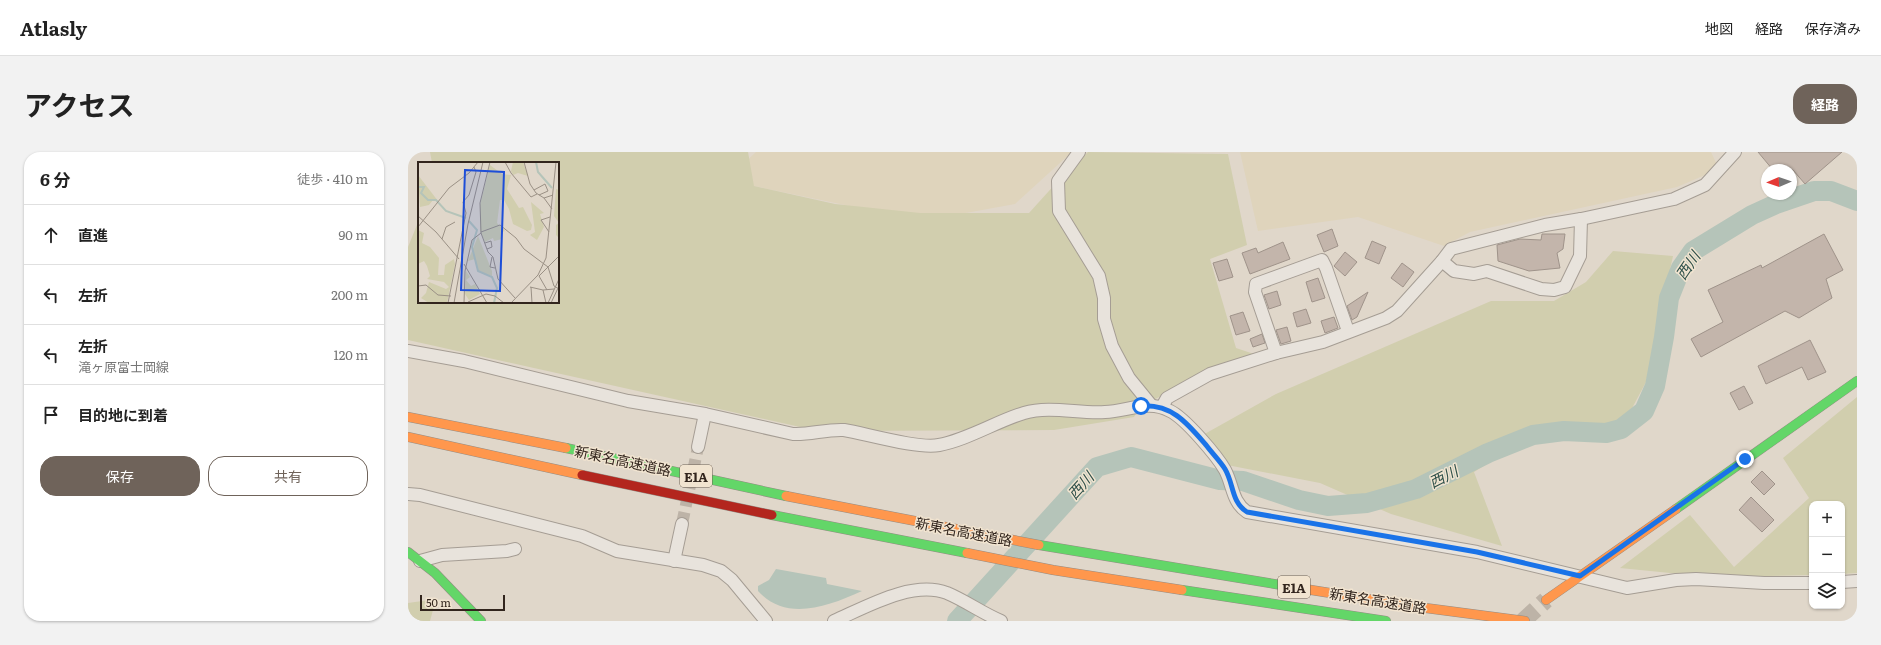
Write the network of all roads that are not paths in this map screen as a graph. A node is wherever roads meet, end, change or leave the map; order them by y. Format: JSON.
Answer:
{"nodes":[{"id":1,"x":1079,"y":152,"type":"edge"},
{"id":2,"x":1735,"y":152,"type":"edge"},
{"id":3,"x":1582,"y":219,"type":"junction"},
{"id":4,"x":1442,"y":261,"type":"junction"},
{"id":5,"x":1348,"y":331,"type":"junction"},
{"id":6,"x":408,"y":351,"type":"edge"},
{"id":7,"x":1276,"y":353,"type":"junction"},
{"id":8,"x":1857,"y":381,"type":"edge"},
{"id":9,"x":1156,"y":406,"type":"junction"},
{"id":10,"x":705,"y":414,"type":"junction"},
{"id":11,"x":408,"y":417,"type":"edge"},
{"id":12,"x":408,"y":437,"type":"edge"},
{"id":13,"x":698,"y":447,"type":"tunnel mouth"},
{"id":14,"x":408,"y":494,"type":"edge"},
{"id":15,"x":682,"y":524,"type":"tunnel mouth"},
{"id":16,"x":515,"y":549,"type":"dead end"},
{"id":17,"x":408,"y":552,"type":"edge"},
{"id":18,"x":674,"y":560,"type":"junction"},
{"id":19,"x":420,"y":562,"type":"junction"},
{"id":20,"x":1580,"y":576,"type":"junction"},
{"id":21,"x":1857,"y":581,"type":"edge"},
{"id":22,"x":1845,"y":582,"type":"edge"},
{"id":23,"x":1809,"y":583,"type":"edge"},
{"id":24,"x":1546,"y":600,"type":"tunnel mouth"},
{"id":25,"x":481,"y":621,"type":"edge"},
{"id":26,"x":766,"y":621,"type":"edge"},
{"id":27,"x":834,"y":621,"type":"edge"},
{"id":28,"x":1001,"y":621,"type":"edge"},
{"id":29,"x":1386,"y":621,"type":"edge"},
{"id":30,"x":1525,"y":621,"type":"edge"}],
"edges":[{"from":1,"to":9,"type":"street"},
{"from":2,"to":3,"type":"street"},
{"from":3,"to":4,"type":"street"},
{"from":3,"to":4,"type":"street"},
{"from":4,"to":5,"type":"street"},
{"from":5,"to":7,"type":"street"},
{"from":5,"to":7,"type":"street"},
{"from":6,"to":10,"type":"street"},
{"from":7,"to":9,"type":"street"},
{"from":8,"to":20,"type":"main road"},
{"from":9,"to":10,"type":"street"},
{"from":9,"to":20,"type":"street"},
{"from":10,"to":13,"type":"street"},
{"from":11,"to":30,"type":"main road","name":"新東名高速道路","number":"E1A"},
{"from":12,"to":29,"type":"main road","name":"新東名高速道路","number":"E1A"},
{"from":14,"to":18,"type":"street"},
{"from":15,"to":18,"type":"street"},
{"from":16,"to":19,"type":"street"},
{"from":17,"to":19,"type":"main road"},
{"from":18,"to":26,"type":"street"},
{"from":19,"to":25,"type":"main road"},
{"from":20,"to":23,"type":"street"},
{"from":20,"to":24,"type":"main road"},
{"from":21,"to":22,"type":"street"},
{"from":27,"to":28,"type":"street"}]}
